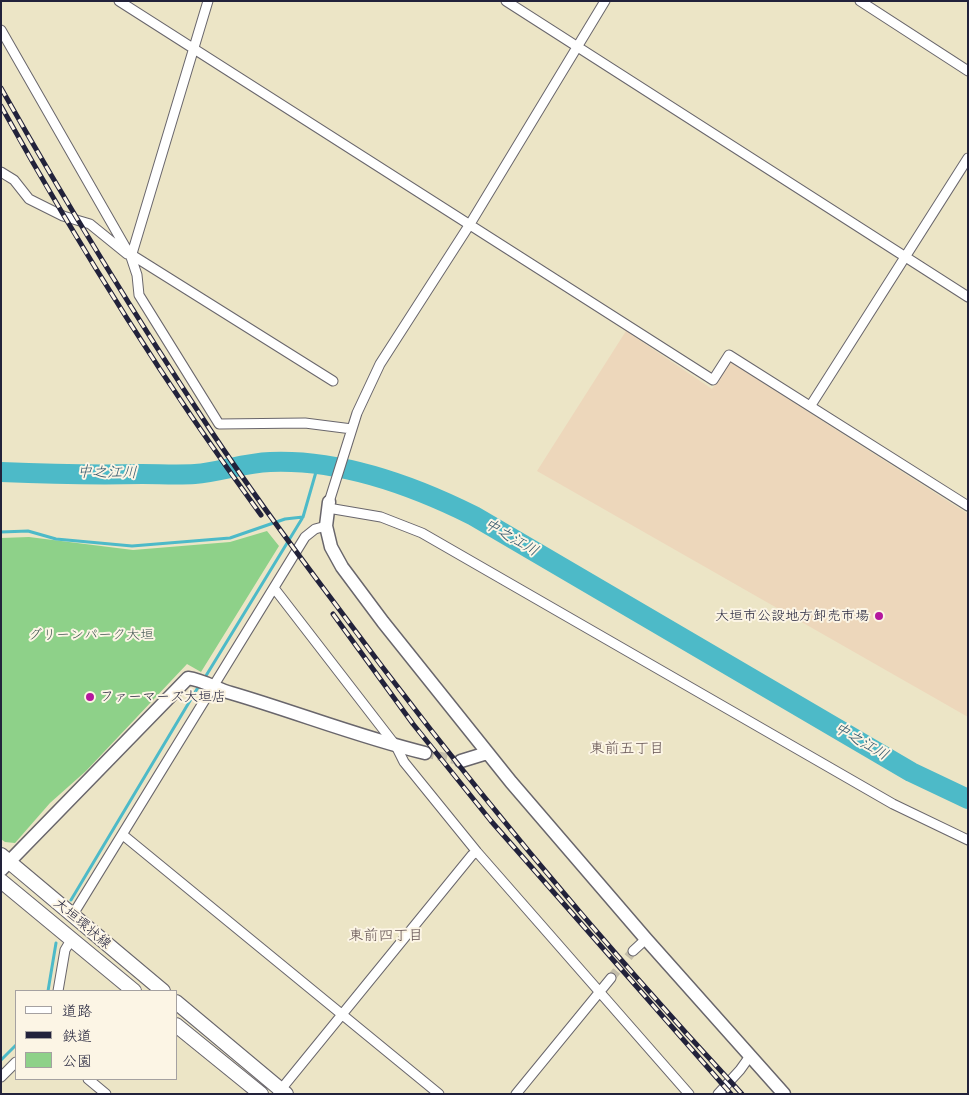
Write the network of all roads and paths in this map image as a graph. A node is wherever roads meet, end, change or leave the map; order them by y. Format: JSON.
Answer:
{"nodes":[{"id":1,"x":119,"y":1,"type":"edge"},
{"id":2,"x":208,"y":1,"type":"edge"},
{"id":3,"x":506,"y":1,"type":"edge"},
{"id":4,"x":605,"y":1,"type":"edge"},
{"id":5,"x":860,"y":1,"type":"edge"},
{"id":6,"x":1,"y":30,"type":"edge"},
{"id":7,"x":578,"y":47,"type":"junction"},
{"id":8,"x":193,"y":50,"type":"junction"},
{"id":9,"x":968,"y":71,"type":"edge"},
{"id":10,"x":968,"y":158,"type":"edge"},
{"id":11,"x":1,"y":172,"type":"edge"},
{"id":12,"x":470,"y":224,"type":"junction"},
{"id":13,"x":132,"y":256,"type":"junction"},
{"id":14,"x":904,"y":256,"type":"junction"},
{"id":15,"x":968,"y":297,"type":"edge"},
{"id":16,"x":332,"y":382,"type":"dead end"},
{"id":17,"x":811,"y":405,"type":"junction"},
{"id":18,"x":352,"y":429,"type":"junction"},
{"id":19,"x":329,"y":505,"type":"junction"},
{"id":20,"x":968,"y":506,"type":"edge"},
{"id":21,"x":326,"y":526,"type":"junction"},
{"id":22,"x":274,"y":588,"type":"junction"},
{"id":23,"x":211,"y":687,"type":"junction"},
{"id":24,"x":396,"y":746,"type":"junction"},
{"id":25,"x":425,"y":753,"type":"tunnel mouth"},
{"id":26,"x":487,"y":754,"type":"junction"},
{"id":27,"x":461,"y":761,"type":"tunnel mouth"},
{"id":28,"x":123,"y":835,"type":"junction"},
{"id":29,"x":968,"y":840,"type":"edge"},
{"id":30,"x":477,"y":852,"type":"junction"},
{"id":31,"x":4,"y":862,"type":"edge"},
{"id":32,"x":1,"y":881,"type":"edge"},
{"id":33,"x":72,"y":916,"type":"junction"},
{"id":34,"x":646,"y":939,"type":"junction"},
{"id":35,"x":72,"y":940,"type":"junction"},
{"id":36,"x":633,"y":951,"type":"tunnel mouth"},
{"id":37,"x":611,"y":978,"type":"tunnel mouth"},
{"id":38,"x":58,"y":990,"type":"edge"},
{"id":39,"x":133,"y":990,"type":"edge"},
{"id":40,"x":162,"y":990,"type":"edge"},
{"id":41,"x":599,"y":990,"type":"junction"},
{"id":42,"x":178,"y":1004,"type":"edge"},
{"id":43,"x":342,"y":1015,"type":"junction"},
{"id":44,"x":178,"y":1027,"type":"edge"},
{"id":45,"x":750,"y":1056,"type":"junction"},
{"id":46,"x":15,"y":1063,"type":"edge"},
{"id":47,"x":1,"y":1077,"type":"edge"},
{"id":48,"x":89,"y":1080,"type":"edge"},
{"id":49,"x":282,"y":1092,"type":"edge"},
{"id":50,"x":106,"y":1094,"type":"edge"},
{"id":51,"x":261,"y":1094,"type":"edge"},
{"id":52,"x":439,"y":1094,"type":"edge"},
{"id":53,"x":516,"y":1094,"type":"edge"},
{"id":54,"x":689,"y":1094,"type":"edge"},
{"id":55,"x":718,"y":1094,"type":"edge"},
{"id":56,"x":784,"y":1094,"type":"edge"}],
"edges":[{"from":1,"to":8,"type":"street"},
{"from":2,"to":8,"type":"street"},
{"from":3,"to":7,"type":"street"},
{"from":4,"to":7,"type":"street"},
{"from":5,"to":9,"type":"street"},
{"from":6,"to":13,"type":"street"},
{"from":7,"to":12,"type":"street"},
{"from":7,"to":14,"type":"street"},
{"from":8,"to":12,"type":"street"},
{"from":8,"to":13,"type":"street"},
{"from":10,"to":14,"type":"street"},
{"from":11,"to":13,"type":"street"},
{"from":12,"to":17,"type":"street"},
{"from":12,"to":18,"type":"street"},
{"from":13,"to":16,"type":"street"},
{"from":13,"to":18,"type":"street"},
{"from":14,"to":15,"type":"street"},
{"from":14,"to":17,"type":"street"},
{"from":17,"to":20,"type":"street"},
{"from":18,"to":19,"type":"street"},
{"from":19,"to":21,"type":"street"},
{"from":19,"to":29,"type":"street"},
{"from":21,"to":22,"type":"street"},
{"from":21,"to":26,"type":"street"},
{"from":22,"to":23,"type":"street"},
{"from":22,"to":24,"type":"street"},
{"from":23,"to":24,"type":"street"},
{"from":23,"to":28,"type":"street"},
{"from":23,"to":31,"type":"street"},
{"from":24,"to":25,"type":"street"},
{"from":24,"to":30,"type":"street"},
{"from":26,"to":27,"type":"street"},
{"from":26,"to":34,"type":"street"},
{"from":28,"to":33,"type":"street"},
{"from":28,"to":43,"type":"street"},
{"from":30,"to":41,"type":"street"},
{"from":30,"to":43,"type":"street"},
{"from":31,"to":33,"type":"main road","name":"大垣環状線"},
{"from":32,"to":35,"type":"main road","name":"大垣環状線"},
{"from":33,"to":40,"type":"main road","name":"大垣環状線"},
{"from":34,"to":36,"type":"street"},
{"from":34,"to":45,"type":"street"},
{"from":35,"to":38,"type":"street"},
{"from":35,"to":39,"type":"main road","name":"大垣環状線"},
{"from":37,"to":41,"type":"street"},
{"from":41,"to":53,"type":"street"},
{"from":41,"to":54,"type":"street"},
{"from":42,"to":49,"type":"main road"},
{"from":43,"to":49,"type":"street"},
{"from":43,"to":52,"type":"street"},
{"from":44,"to":51,"type":"main road"},
{"from":45,"to":55,"type":"street"},
{"from":45,"to":56,"type":"street"},
{"from":46,"to":47,"type":"street"},
{"from":48,"to":50,"type":"street"}]}
